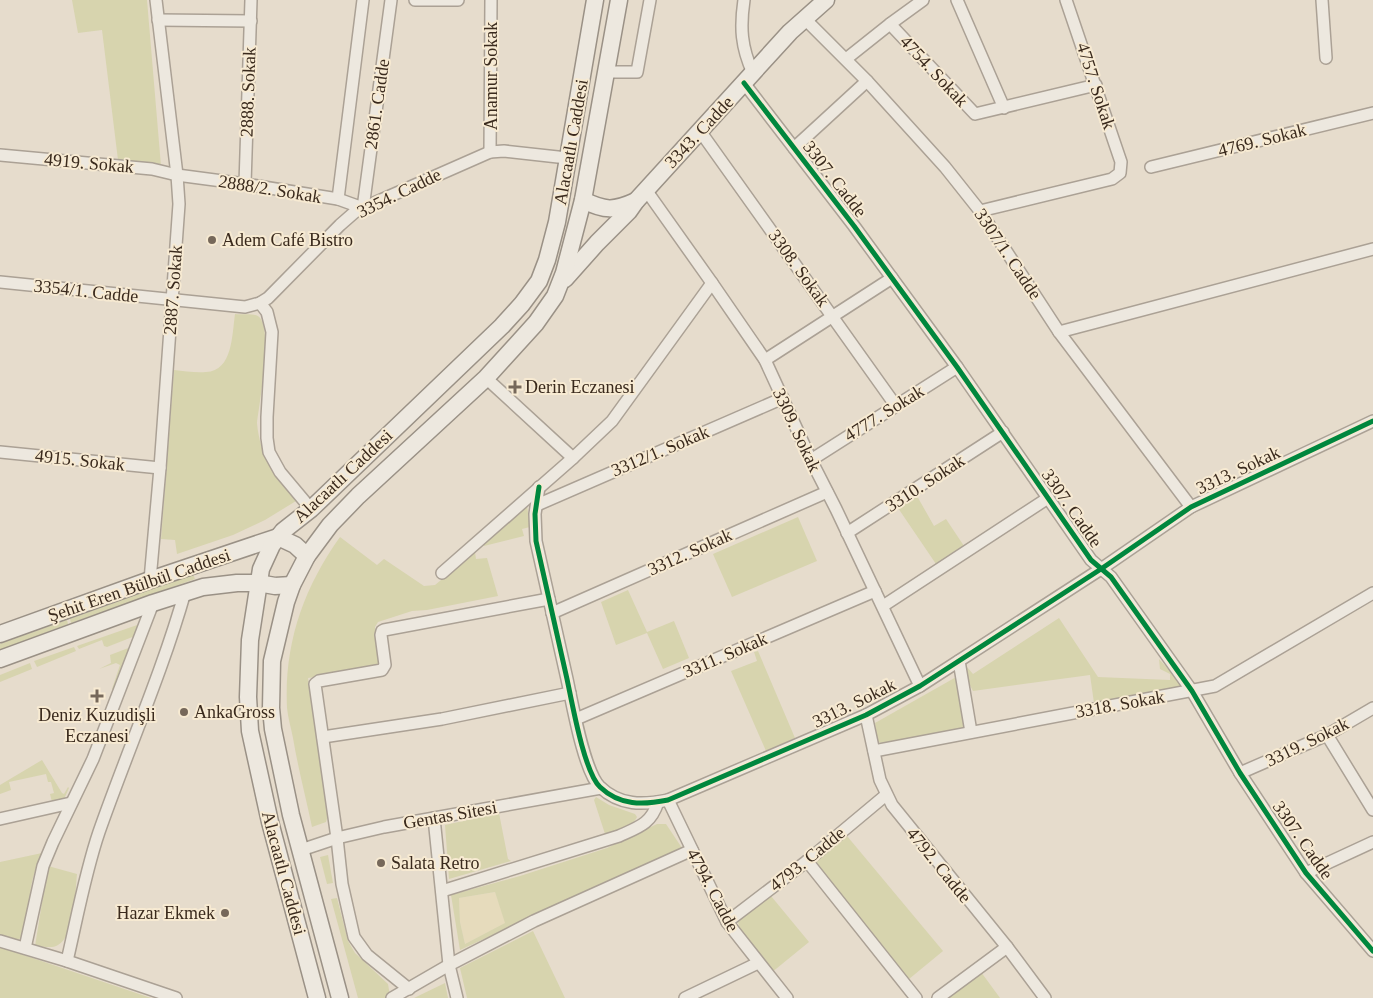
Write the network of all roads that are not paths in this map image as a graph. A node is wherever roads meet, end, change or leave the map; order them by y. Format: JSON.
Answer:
{"nodes":[{"id":1,"x":156,"y":0,"type":"edge"},
{"id":2,"x":251,"y":0,"type":"edge"},
{"id":3,"x":363,"y":0,"type":"edge"},
{"id":4,"x":391,"y":0,"type":"edge"},
{"id":5,"x":416,"y":0,"type":"edge"},
{"id":6,"x":458,"y":0,"type":"edge"},
{"id":7,"x":491,"y":0,"type":"edge"},
{"id":8,"x":596,"y":0,"type":"edge"},
{"id":9,"x":620,"y":0,"type":"edge"},
{"id":10,"x":650,"y":0,"type":"edge"},
{"id":11,"x":744,"y":0,"type":"edge"},
{"id":12,"x":826,"y":0,"type":"edge"},
{"id":13,"x":923,"y":0,"type":"edge"},
{"id":14,"x":957,"y":0,"type":"edge"},
{"id":15,"x":1066,"y":0,"type":"edge"},
{"id":16,"x":1322,"y":0,"type":"edge"},
{"id":17,"x":804,"y":18,"type":"junction"},
{"id":18,"x":158,"y":20,"type":"junction"},
{"id":19,"x":251,"y":21,"type":"junction"},
{"id":20,"x":890,"y":24,"type":"junction"},
{"id":21,"x":1326,"y":58,"type":"dead end"},
{"id":22,"x":846,"y":59,"type":"junction"},
{"id":23,"x":606,"y":72,"type":"junction"},
{"id":24,"x":749,"y":78,"type":"junction"},
{"id":25,"x":867,"y":81,"type":"junction"},
{"id":26,"x":1096,"y":85,"type":"junction"},
{"id":27,"x":1004,"y":108,"type":"junction"},
{"id":28,"x":1373,"y":113,"type":"edge"},
{"id":29,"x":700,"y":131,"type":"junction"},
{"id":30,"x":794,"y":148,"type":"junction"},
{"id":31,"x":490,"y":152,"type":"junction"},
{"id":32,"x":0,"y":155,"type":"edge"},
{"id":33,"x":567,"y":158,"type":"junction"},
{"id":34,"x":1151,"y":167,"type":"dead end"},
{"id":35,"x":177,"y":175,"type":"junction"},
{"id":36,"x":245,"y":184,"type":"junction"},
{"id":37,"x":641,"y":196,"type":"junction"},
{"id":38,"x":338,"y":199,"type":"junction"},
{"id":39,"x":583,"y":200,"type":"junction"},
{"id":40,"x":362,"y":208,"type":"junction"},
{"id":41,"x":980,"y":211,"type":"junction"},
{"id":42,"x":1373,"y":249,"type":"edge"},
{"id":43,"x":892,"y":278,"type":"junction"},
{"id":44,"x":0,"y":282,"type":"edge"},
{"id":45,"x":712,"y":283,"type":"junction"},
{"id":46,"x":560,"y":285,"type":"junction"},
{"id":47,"x":173,"y":300,"type":"junction"},
{"id":48,"x":260,"y":304,"type":"junction"},
{"id":49,"x":833,"y":316,"type":"junction"},
{"id":50,"x":1058,"y":332,"type":"junction"},
{"id":51,"x":765,"y":360,"type":"junction"},
{"id":52,"x":957,"y":367,"type":"junction"},
{"id":53,"x":486,"y":378,"type":"junction"},
{"id":54,"x":783,"y":398,"type":"junction"},
{"id":55,"x":896,"y":406,"type":"junction"},
{"id":56,"x":1373,"y":421,"type":"edge"},
{"id":57,"x":1003,"y":432,"type":"junction"},
{"id":58,"x":0,"y":452,"type":"edge"},
{"id":59,"x":573,"y":458,"type":"junction"},
{"id":60,"x":811,"y":460,"type":"junction"},
{"id":61,"x":160,"y":468,"type":"junction"},
{"id":62,"x":539,"y":487,"type":"junction"},
{"id":63,"x":827,"y":492,"type":"junction"},
{"id":64,"x":1048,"y":498,"type":"junction"},
{"id":65,"x":536,"y":505,"type":"junction"},
{"id":66,"x":1191,"y":507,"type":"junction"},
{"id":67,"x":311,"y":509,"type":"junction"},
{"id":68,"x":847,"y":533,"type":"junction"},
{"id":69,"x":278,"y":537,"type":"junction"},
{"id":70,"x":307,"y":556,"type":"junction"},
{"id":71,"x":1101,"y":569,"type":"junction"},
{"id":72,"x":442,"y":573,"type":"dead end"},
{"id":73,"x":150,"y":580,"type":"junction"},
{"id":74,"x":258,"y":583,"type":"junction"},
{"id":75,"x":292,"y":585,"type":"junction"},
{"id":76,"x":875,"y":591,"type":"junction"},
{"id":77,"x":185,"y":592,"type":"junction"},
{"id":78,"x":1373,"y":593,"type":"edge"},
{"id":79,"x":549,"y":599,"type":"junction"},
{"id":80,"x":153,"y":603,"type":"junction"},
{"id":81,"x":883,"y":606,"type":"junction"},
{"id":82,"x":552,"y":613,"type":"junction"},
{"id":83,"x":0,"y":634,"type":"edge"},
{"id":84,"x":0,"y":659,"type":"edge"},
{"id":85,"x":959,"y":660,"type":"junction"},
{"id":86,"x":920,"y":686,"type":"junction"},
{"id":87,"x":1192,"y":692,"type":"junction"},
{"id":88,"x":570,"y":693,"type":"junction"},
{"id":89,"x":1373,"y":708,"type":"edge"},
{"id":90,"x":866,"y":715,"type":"junction"},
{"id":91,"x":576,"y":719,"type":"junction"},
{"id":92,"x":971,"y":732,"type":"junction"},
{"id":93,"x":1327,"y":735,"type":"junction"},
{"id":94,"x":323,"y":737,"type":"junction"},
{"id":95,"x":874,"y":751,"type":"junction"},
{"id":96,"x":1240,"y":773,"type":"junction"},
{"id":97,"x":600,"y":788,"type":"junction"},
{"id":98,"x":886,"y":795,"type":"junction"},
{"id":99,"x":663,"y":801,"type":"junction"},
{"id":100,"x":72,"y":803,"type":"junction"},
{"id":101,"x":1373,"y":810,"type":"edge"},
{"id":102,"x":434,"y":818,"type":"junction"},
{"id":103,"x":0,"y":819,"type":"edge"},
{"id":104,"x":337,"y":838,"type":"junction"},
{"id":105,"x":1373,"y":842,"type":"edge"},
{"id":106,"x":301,"y":850,"type":"junction"},
{"id":107,"x":692,"y":850,"type":"junction"},
{"id":108,"x":807,"y":860,"type":"junction"},
{"id":109,"x":1306,"y":873,"type":"junction"},
{"id":110,"x":442,"y":891,"type":"junction"},
{"id":111,"x":727,"y":922,"type":"junction"},
{"id":112,"x":0,"y":941,"type":"edge"},
{"id":113,"x":1007,"y":947,"type":"junction"},
{"id":114,"x":25,"y":948,"type":"junction"},
{"id":115,"x":1373,"y":951,"type":"edge"},
{"id":116,"x":67,"y":961,"type":"junction"},
{"id":117,"x":758,"y":963,"type":"junction"},
{"id":118,"x":449,"y":964,"type":"junction"},
{"id":119,"x":409,"y":989,"type":"junction"},
{"id":120,"x":176,"y":998,"type":"edge"},
{"id":121,"x":317,"y":998,"type":"edge"},
{"id":122,"x":340,"y":998,"type":"edge"},
{"id":123,"x":392,"y":998,"type":"edge"},
{"id":124,"x":458,"y":998,"type":"edge"},
{"id":125,"x":685,"y":998,"type":"edge"},
{"id":126,"x":787,"y":998,"type":"edge"},
{"id":127,"x":916,"y":998,"type":"edge"},
{"id":128,"x":938,"y":998,"type":"edge"},
{"id":129,"x":1045,"y":998,"type":"edge"}],
"edges":[{"from":1,"to":18,"type":"street","name":"2887. Sokak"},
{"from":2,"to":19,"type":"street","name":"2888. Sokak"},
{"from":3,"to":38,"type":"street","name":"2861. Cadde"},
{"from":4,"to":40,"type":"street","name":"2861. Cadde"},
{"from":5,"to":6,"type":"street"},
{"from":7,"to":31,"type":"street","name":"Anamur Sokak"},
{"from":8,"to":33,"type":"main road","name":"Alacaatlı Caddesi"},
{"from":9,"to":23,"type":"main road","name":"Alacaatlı Caddesi"},
{"from":10,"to":23,"type":"street"},
{"from":11,"to":24,"type":"street","name":"3307. Cadde"},
{"from":12,"to":17,"type":"main road","name":"3343. Cadde"},
{"from":13,"to":20,"type":"street"},
{"from":14,"to":27,"type":"street"},
{"from":15,"to":26,"type":"street","name":"4757. Sokak"},
{"from":16,"to":21,"type":"street"},
{"from":17,"to":22,"type":"street","name":"3307/1. Cadde"},
{"from":17,"to":24,"type":"main road","name":"3343. Cadde"},
{"from":18,"to":19,"type":"street"},
{"from":18,"to":35,"type":"street","name":"2887. Sokak"},
{"from":19,"to":36,"type":"street","name":"2888. Sokak"},
{"from":20,"to":22,"type":"street"},
{"from":20,"to":27,"type":"street","name":"4754. Sokak"},
{"from":22,"to":25,"type":"street","name":"3307/1. Cadde"},
{"from":23,"to":39,"type":"main road","name":"Alacaatlı Caddesi"},
{"from":24,"to":29,"type":"main road","name":"3343. Cadde"},
{"from":24,"to":30,"type":"street","name":"3307. Cadde"},
{"from":25,"to":30,"type":"street"},
{"from":25,"to":41,"type":"street","name":"3307/1. Cadde"},
{"from":26,"to":27,"type":"street","name":"4754. Sokak"},
{"from":26,"to":41,"type":"street","name":"4757. Sokak"},
{"from":28,"to":34,"type":"street","name":"4769. Sokak"},
{"from":29,"to":37,"type":"main road","name":"3343. Cadde"},
{"from":29,"to":49,"type":"street","name":"3308. Sokak"},
{"from":30,"to":43,"type":"street","name":"3307. Cadde"},
{"from":31,"to":33,"type":"street","name":"3354. Cadde"},
{"from":31,"to":40,"type":"street","name":"3354. Cadde"},
{"from":32,"to":35,"type":"street","name":"4919. Sokak"},
{"from":33,"to":67,"type":"main road","name":"Alacaatlı Caddesi"},
{"from":35,"to":36,"type":"street","name":"2888/2. Sokak"},
{"from":35,"to":47,"type":"street","name":"2887. Sokak"},
{"from":36,"to":38,"type":"street","name":"2888/2. Sokak"},
{"from":37,"to":39,"type":"main road"},
{"from":37,"to":45,"type":"street","name":"3309. Sokak"},
{"from":37,"to":46,"type":"main road","name":"3343. Cadde"},
{"from":38,"to":40,"type":"street","name":"2888/2. Sokak"},
{"from":39,"to":46,"type":"main road","name":"Alacaatlı Caddesi"},
{"from":40,"to":48,"type":"street","name":"3354. Cadde"},
{"from":41,"to":50,"type":"street","name":"3307/1. Cadde"},
{"from":42,"to":50,"type":"street"},
{"from":43,"to":49,"type":"street"},
{"from":43,"to":52,"type":"street","name":"3307. Cadde"},
{"from":44,"to":47,"type":"street","name":"3354/1. Cadde"},
{"from":45,"to":51,"type":"street","name":"3309. Sokak"},
{"from":45,"to":59,"type":"street"},
{"from":46,"to":53,"type":"main road","name":"Alacaatlı Caddesi"},
{"from":47,"to":48,"type":"street"},
{"from":47,"to":61,"type":"street","name":"2887. Sokak"},
{"from":48,"to":67,"type":"street"},
{"from":49,"to":51,"type":"street"},
{"from":49,"to":55,"type":"street","name":"3308. Sokak"},
{"from":50,"to":66,"type":"street","name":"3307/1. Cadde"},
{"from":51,"to":54,"type":"street","name":"3309. Sokak"},
{"from":52,"to":55,"type":"street","name":"4777. Sokak"},
{"from":52,"to":57,"type":"street","name":"3307. Cadde"},
{"from":53,"to":59,"type":"street"},
{"from":53,"to":70,"type":"main road","name":"Alacaatlı Caddesi"},
{"from":54,"to":60,"type":"street","name":"3309. Sokak"},
{"from":54,"to":65,"type":"street","name":"3312/1. Sokak"},
{"from":55,"to":60,"type":"street","name":"4777. Sokak"},
{"from":56,"to":66,"type":"street","name":"3313. Sokak"},
{"from":57,"to":64,"type":"street","name":"3307. Cadde"},
{"from":57,"to":68,"type":"street","name":"3310. Sokak"},
{"from":58,"to":61,"type":"street","name":"4915. Sokak"},
{"from":59,"to":62,"type":"street"},
{"from":60,"to":63,"type":"street","name":"3309. Sokak"},
{"from":61,"to":73,"type":"street","name":"2887. Sokak"},
{"from":62,"to":65,"type":"street"},
{"from":62,"to":72,"type":"street"},
{"from":63,"to":68,"type":"street","name":"3309. Sokak"},
{"from":63,"to":82,"type":"street","name":"3312. Sokak"},
{"from":64,"to":71,"type":"street","name":"3307. Cadde"},
{"from":64,"to":81,"type":"street"},
{"from":65,"to":79,"type":"street"},
{"from":66,"to":71,"type":"street","name":"3313. Sokak"},
{"from":67,"to":69,"type":"main road","name":"Alacaatlı Caddesi"},
{"from":68,"to":76,"type":"street","name":"3309. Sokak"},
{"from":69,"to":70,"type":"main road"},
{"from":69,"to":73,"type":"main road","name":"Şehit Eren Bülbül Caddesi"},
{"from":69,"to":74,"type":"main road","name":"Alacaatlı Caddesi"},
{"from":70,"to":75,"type":"main road","name":"Alacaatlı Caddesi"},
{"from":71,"to":85,"type":"street","name":"3313. Sokak"},
{"from":71,"to":87,"type":"street","name":"3307. Cadde"},
{"from":73,"to":83,"type":"main road","name":"Şehit Eren Bülbül Caddesi"},
{"from":74,"to":75,"type":"main road","name":"Şehit Eren Bülbül Caddesi"},
{"from":74,"to":77,"type":"main road","name":"Şehit Eren Bülbül Caddesi"},
{"from":74,"to":121,"type":"main road","name":"Alacaatlı Caddesi"},
{"from":75,"to":106,"type":"main road","name":"Alacaatlı Caddesi"},
{"from":76,"to":81,"type":"street","name":"3309. Sokak"},
{"from":76,"to":91,"type":"street","name":"3311. Sokak"},
{"from":77,"to":80,"type":"main road","name":"Şehit Eren Bülbül Caddesi"},
{"from":77,"to":116,"type":"street"},
{"from":78,"to":87,"type":"street","name":"3318. Sokak"},
{"from":79,"to":82,"type":"street"},
{"from":79,"to":94,"type":"street"},
{"from":80,"to":84,"type":"main road","name":"Şehit Eren Bülbül Caddesi"},
{"from":80,"to":100,"type":"street"},
{"from":81,"to":86,"type":"street","name":"3309. Sokak"},
{"from":82,"to":88,"type":"street"},
{"from":85,"to":86,"type":"street","name":"3313. Sokak"},
{"from":85,"to":92,"type":"street"},
{"from":86,"to":90,"type":"street","name":"3313. Sokak"},
{"from":87,"to":92,"type":"street","name":"3318. Sokak"},
{"from":87,"to":96,"type":"street","name":"3307. Cadde"},
{"from":88,"to":91,"type":"street"},
{"from":88,"to":94,"type":"street"},
{"from":89,"to":93,"type":"street","name":"3319. Sokak"},
{"from":90,"to":95,"type":"street","name":"4792. Cadde"},
{"from":90,"to":99,"type":"street","name":"3313. Sokak"},
{"from":91,"to":97,"type":"street"},
{"from":92,"to":95,"type":"street","name":"3318. Sokak"},
{"from":93,"to":96,"type":"street","name":"3319. Sokak"},
{"from":93,"to":101,"type":"street"},
{"from":94,"to":104,"type":"street"},
{"from":95,"to":98,"type":"street","name":"4792. Cadde"},
{"from":96,"to":109,"type":"street","name":"3307. Cadde"},
{"from":97,"to":99,"type":"street","name":"3313. Sokak"},
{"from":97,"to":102,"type":"street","name":"Gentas Sitesi"},
{"from":98,"to":108,"type":"street","name":"4793. Cadde"},
{"from":98,"to":113,"type":"street","name":"4792. Cadde"},
{"from":99,"to":107,"type":"street","name":"4794. Cadde"},
{"from":99,"to":110,"type":"street"},
{"from":100,"to":103,"type":"street"},
{"from":100,"to":114,"type":"street"},
{"from":102,"to":104,"type":"street","name":"Gentas Sitesi"},
{"from":102,"to":110,"type":"street"},
{"from":104,"to":106,"type":"street","name":"Gentas Sitesi"},
{"from":104,"to":119,"type":"street"},
{"from":105,"to":109,"type":"street"},
{"from":106,"to":122,"type":"main road","name":"Alacaatlı Caddesi"},
{"from":107,"to":111,"type":"street","name":"4794. Cadde"},
{"from":107,"to":118,"type":"street"},
{"from":108,"to":111,"type":"street","name":"4793. Cadde"},
{"from":108,"to":127,"type":"street"},
{"from":109,"to":115,"type":"street","name":"3307. Cadde"},
{"from":110,"to":118,"type":"street"},
{"from":111,"to":117,"type":"street","name":"4794. Cadde"},
{"from":112,"to":114,"type":"street"},
{"from":113,"to":128,"type":"street"},
{"from":113,"to":129,"type":"street","name":"4792. Cadde"},
{"from":114,"to":116,"type":"street"},
{"from":116,"to":120,"type":"street"},
{"from":117,"to":125,"type":"street"},
{"from":117,"to":126,"type":"street","name":"4794. Cadde"},
{"from":118,"to":119,"type":"street"},
{"from":118,"to":124,"type":"street"},
{"from":119,"to":123,"type":"street"}]}
